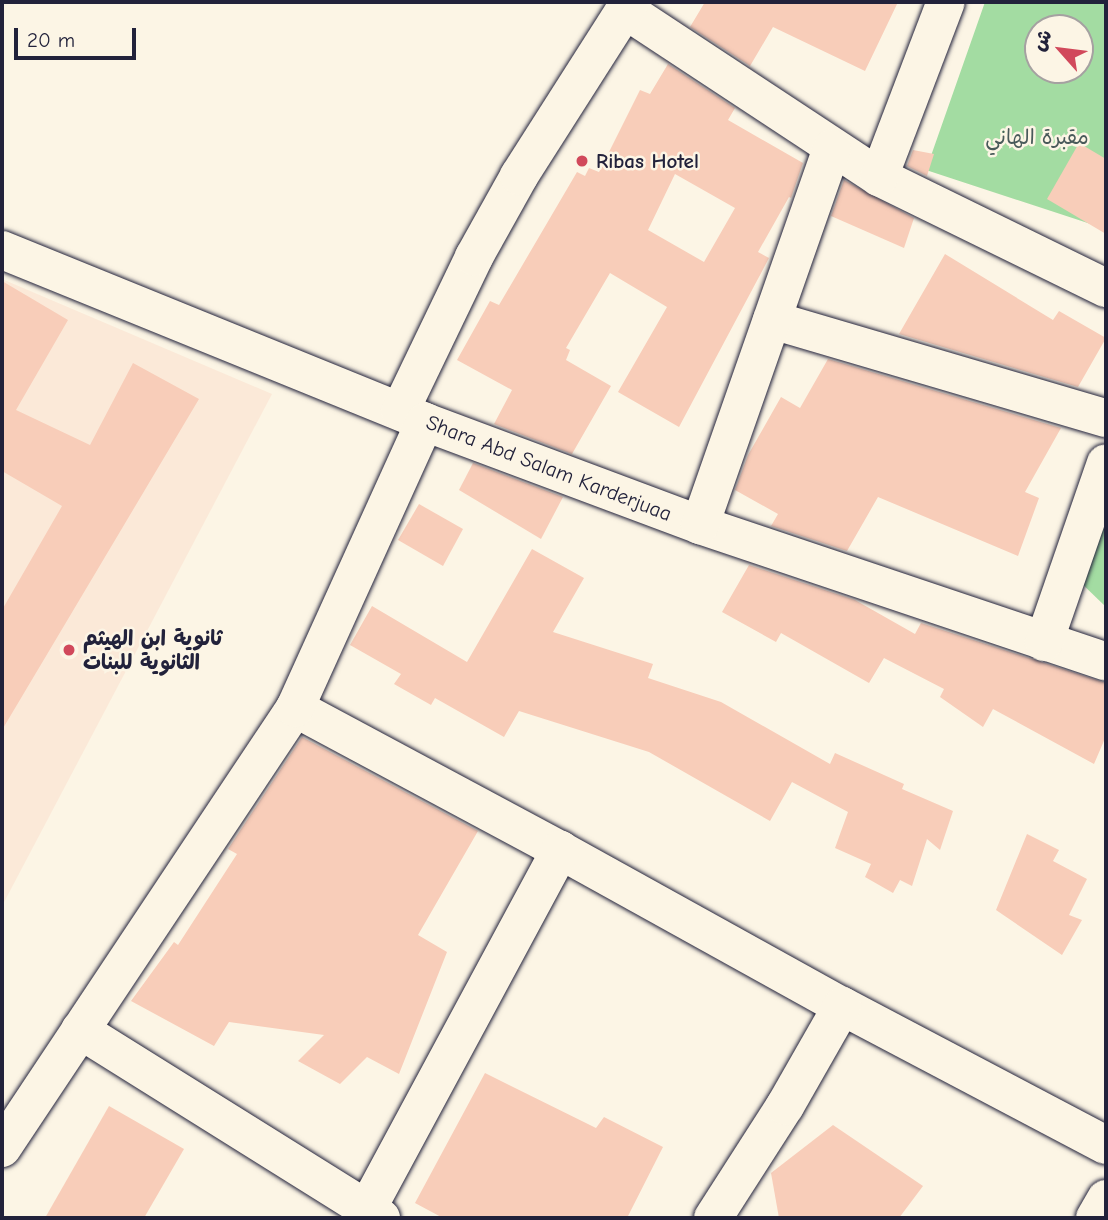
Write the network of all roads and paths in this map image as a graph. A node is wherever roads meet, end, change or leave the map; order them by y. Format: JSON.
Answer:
{"nodes":[{"id":1,"x":946,"y":2,"type":"edge"},
{"id":2,"x":629,"y":6,"type":"edge"},
{"id":3,"x":832,"y":148,"type":"junction"},
{"id":4,"x":879,"y":177,"type":"junction"},
{"id":5,"x":2,"y":250,"type":"edge"},
{"id":6,"x":1106,"y":288,"type":"edge"},
{"id":7,"x":772,"y":320,"type":"junction"},
{"id":8,"x":412,"y":416,"type":"junction"},
{"id":9,"x":1106,"y":418,"type":"edge"},
{"id":10,"x":1106,"y":463,"type":"edge"},
{"id":11,"x":700,"y":525,"type":"junction"},
{"id":12,"x":1044,"y":642,"type":"junction"},
{"id":13,"x":1106,"y":662,"type":"edge"},
{"id":14,"x":295,"y":708,"type":"junction"},
{"id":15,"x":560,"y":850,"type":"junction"},
{"id":16,"x":842,"y":1006,"type":"junction"},
{"id":17,"x":80,"y":1030,"type":"junction"},
{"id":18,"x":1106,"y":1145,"type":"edge"},
{"id":19,"x":2,"y":1148,"type":"edge"},
{"id":20,"x":1106,"y":1199,"type":"edge"},
{"id":21,"x":374,"y":1214,"type":"edge"},
{"id":22,"x":713,"y":1218,"type":"edge"},
{"id":23,"x":1095,"y":1218,"type":"edge"}],
"edges":[{"from":1,"to":4,"type":"street"},
{"from":2,"to":3,"type":"street"},
{"from":2,"to":8,"type":"street"},
{"from":3,"to":4,"type":"street"},
{"from":3,"to":7,"type":"street"},
{"from":4,"to":6,"type":"street"},
{"from":5,"to":8,"type":"street","name":"Shara Abd Salam Karderjuaa"},
{"from":7,"to":9,"type":"street"},
{"from":7,"to":11,"type":"street"},
{"from":8,"to":11,"type":"street","name":"Shara Abd Salam Karderjuaa"},
{"from":8,"to":14,"type":"street"},
{"from":10,"to":12,"type":"street"},
{"from":11,"to":12,"type":"street","name":"Shara Abd Salam Karderjuaa"},
{"from":12,"to":13,"type":"street","name":"Shara Abd Salam Karderjuaa"},
{"from":14,"to":15,"type":"street"},
{"from":14,"to":17,"type":"street"},
{"from":15,"to":16,"type":"street"},
{"from":15,"to":21,"type":"street"},
{"from":16,"to":18,"type":"street"},
{"from":16,"to":22,"type":"street"},
{"from":17,"to":19,"type":"street"},
{"from":17,"to":21,"type":"street"},
{"from":20,"to":23,"type":"street"}]}
